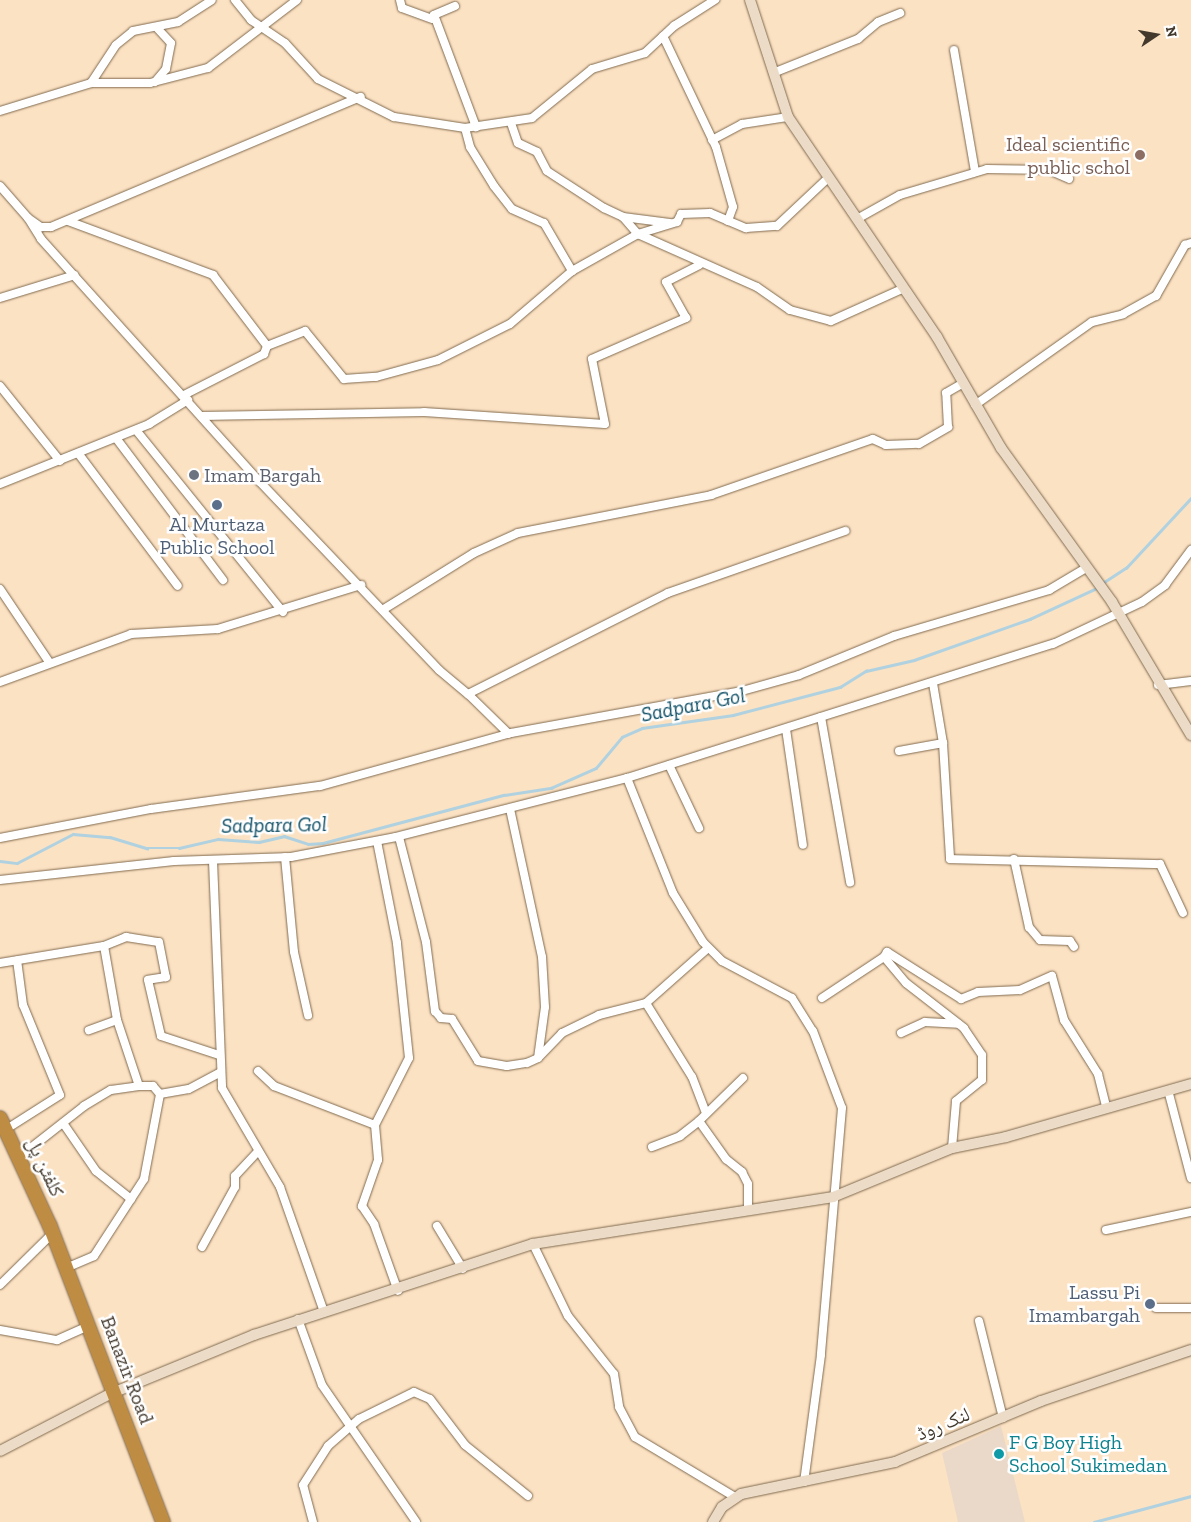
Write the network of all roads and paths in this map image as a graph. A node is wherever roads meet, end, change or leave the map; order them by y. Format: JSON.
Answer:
{"nodes":[{"id":1,"x":212,"y":0,"type":"edge"},
{"id":2,"x":235,"y":0,"type":"edge"},
{"id":3,"x":297,"y":0,"type":"edge"},
{"id":4,"x":400,"y":0,"type":"edge"},
{"id":5,"x":715,"y":0,"type":"edge"},
{"id":6,"x":750,"y":0,"type":"edge"},
{"id":7,"x":455,"y":6,"type":"dead end"},
{"id":8,"x":900,"y":13,"type":"dead end"},
{"id":9,"x":432,"y":19,"type":"dead end"},
{"id":10,"x":156,"y":28,"type":"junction"},
{"id":11,"x":262,"y":28,"type":"junction"},
{"id":12,"x":663,"y":36,"type":"junction"},
{"id":13,"x":954,"y":50,"type":"dead end"},
{"id":14,"x":773,"y":73,"type":"junction"},
{"id":15,"x":155,"y":82,"type":"junction"},
{"id":16,"x":91,"y":83,"type":"junction"},
{"id":17,"x":361,"y":97,"type":"junction"},
{"id":18,"x":0,"y":111,"type":"edge"},
{"id":19,"x":788,"y":117,"type":"junction"},
{"id":20,"x":511,"y":124,"type":"junction"},
{"id":21,"x":476,"y":127,"type":"junction"},
{"id":22,"x":465,"y":128,"type":"junction"},
{"id":23,"x":712,"y":140,"type":"junction"},
{"id":24,"x":975,"y":172,"type":"junction"},
{"id":25,"x":829,"y":177,"type":"junction"},
{"id":26,"x":1069,"y":179,"type":"dead end"},
{"id":27,"x":0,"y":186,"type":"edge"},
{"id":28,"x":623,"y":217,"type":"junction"},
{"id":29,"x":28,"y":218,"type":"junction"},
{"id":30,"x":857,"y":219,"type":"junction"},
{"id":31,"x":68,"y":221,"type":"junction"},
{"id":32,"x":728,"y":221,"type":"junction"},
{"id":33,"x":674,"y":223,"type":"junction"},
{"id":34,"x":638,"y":234,"type":"junction"},
{"id":35,"x":1191,"y":243,"type":"edge"},
{"id":36,"x":699,"y":265,"type":"junction"},
{"id":37,"x":572,"y":270,"type":"junction"},
{"id":38,"x":75,"y":275,"type":"junction"},
{"id":39,"x":904,"y":288,"type":"junction"},
{"id":40,"x":0,"y":298,"type":"edge"},
{"id":41,"x":267,"y":346,"type":"junction"},
{"id":42,"x":964,"y":384,"type":"junction"},
{"id":43,"x":0,"y":386,"type":"edge"},
{"id":44,"x":186,"y":398,"type":"junction"},
{"id":45,"x":976,"y":404,"type":"junction"},
{"id":46,"x":202,"y":416,"type":"junction"},
{"id":47,"x":136,"y":430,"type":"junction"},
{"id":48,"x":116,"y":438,"type":"junction"},
{"id":49,"x":78,"y":454,"type":"junction"},
{"id":50,"x":60,"y":461,"type":"junction"},
{"id":51,"x":0,"y":484,"type":"edge"},
{"id":52,"x":845,"y":531,"type":"dead end"},
{"id":53,"x":1191,"y":550,"type":"edge"},
{"id":54,"x":1088,"y":569,"type":"junction"},
{"id":55,"x":222,"y":580,"type":"dead end"},
{"id":56,"x":361,"y":585,"type":"junction"},
{"id":57,"x":178,"y":586,"type":"dead end"},
{"id":58,"x":0,"y":589,"type":"edge"},
{"id":59,"x":384,"y":609,"type":"junction"},
{"id":60,"x":283,"y":612,"type":"junction"},
{"id":61,"x":1116,"y":615,"type":"junction"},
{"id":62,"x":49,"y":662,"type":"junction"},
{"id":63,"x":1191,"y":681,"type":"edge"},
{"id":64,"x":0,"y":682,"type":"edge"},
{"id":65,"x":933,"y":683,"type":"junction"},
{"id":66,"x":1158,"y":685,"type":"junction"},
{"id":67,"x":468,"y":694,"type":"junction"},
{"id":68,"x":822,"y":717,"type":"junction"},
{"id":69,"x":786,"y":729,"type":"junction"},
{"id":70,"x":509,"y":734,"type":"junction"},
{"id":71,"x":1191,"y":735,"type":"edge"},
{"id":72,"x":943,"y":743,"type":"junction"},
{"id":73,"x":899,"y":751,"type":"dead end"},
{"id":74,"x":669,"y":765,"type":"junction"},
{"id":75,"x":627,"y":778,"type":"junction"},
{"id":76,"x":510,"y":809,"type":"junction"},
{"id":77,"x":699,"y":828,"type":"dead end"},
{"id":78,"x":398,"y":837,"type":"junction"},
{"id":79,"x":0,"y":838,"type":"edge"},
{"id":80,"x":377,"y":841,"type":"junction"},
{"id":81,"x":803,"y":845,"type":"dead end"},
{"id":82,"x":284,"y":857,"type":"junction"},
{"id":83,"x":1014,"y":859,"type":"junction"},
{"id":84,"x":213,"y":861,"type":"junction"},
{"id":85,"x":0,"y":880,"type":"edge"},
{"id":86,"x":850,"y":882,"type":"dead end"},
{"id":87,"x":1183,"y":913,"type":"dead end"},
{"id":88,"x":104,"y":946,"type":"junction"},
{"id":89,"x":1074,"y":947,"type":"dead end"},
{"id":90,"x":708,"y":948,"type":"junction"},
{"id":91,"x":884,"y":957,"type":"junction"},
{"id":92,"x":17,"y":960,"type":"junction"},
{"id":93,"x":0,"y":963,"type":"edge"},
{"id":94,"x":822,"y":998,"type":"dead end"},
{"id":95,"x":646,"y":1003,"type":"junction"},
{"id":96,"x":308,"y":1014,"type":"dead end"},
{"id":97,"x":117,"y":1020,"type":"junction"},
{"id":98,"x":958,"y":1024,"type":"junction"},
{"id":99,"x":89,"y":1030,"type":"dead end"},
{"id":100,"x":901,"y":1033,"type":"dead end"},
{"id":101,"x":219,"y":1055,"type":"junction"},
{"id":102,"x":538,"y":1058,"type":"junction"},
{"id":103,"x":258,"y":1070,"type":"dead end"},
{"id":104,"x":221,"y":1072,"type":"junction"},
{"id":105,"x":743,"y":1078,"type":"dead end"},
{"id":106,"x":1191,"y":1084,"type":"edge"},
{"id":107,"x":138,"y":1086,"type":"junction"},
{"id":108,"x":1168,"y":1090,"type":"junction"},
{"id":109,"x":160,"y":1094,"type":"junction"},
{"id":110,"x":1106,"y":1106,"type":"junction"},
{"id":111,"x":706,"y":1113,"type":"junction"},
{"id":112,"x":699,"y":1121,"type":"junction"},
{"id":113,"x":63,"y":1122,"type":"junction"},
{"id":114,"x":3,"y":1124,"type":"edge"},
{"id":115,"x":375,"y":1125,"type":"junction"},
{"id":116,"x":652,"y":1146,"type":"dead end"},
{"id":117,"x":952,"y":1148,"type":"junction"},
{"id":118,"x":258,"y":1151,"type":"junction"},
{"id":119,"x":18,"y":1158,"type":"junction"},
{"id":120,"x":1191,"y":1175,"type":"edge"},
{"id":121,"x":833,"y":1197,"type":"junction"},
{"id":122,"x":131,"y":1199,"type":"junction"},
{"id":123,"x":748,"y":1209,"type":"junction"},
{"id":124,"x":1191,"y":1212,"type":"edge"},
{"id":125,"x":437,"y":1226,"type":"dead end"},
{"id":126,"x":1106,"y":1230,"type":"dead end"},
{"id":127,"x":53,"y":1233,"type":"junction"},
{"id":128,"x":533,"y":1244,"type":"junction"},
{"id":129,"x":202,"y":1247,"type":"dead end"},
{"id":130,"x":66,"y":1268,"type":"junction"},
{"id":131,"x":464,"y":1269,"type":"junction"},
{"id":132,"x":0,"y":1285,"type":"edge"},
{"id":133,"x":398,"y":1291,"type":"junction"},
{"id":134,"x":1156,"y":1308,"type":"dead end"},
{"id":135,"x":1191,"y":1308,"type":"edge"},
{"id":136,"x":324,"y":1312,"type":"junction"},
{"id":137,"x":298,"y":1319,"type":"junction"},
{"id":138,"x":979,"y":1322,"type":"dead end"},
{"id":139,"x":89,"y":1326,"type":"junction"},
{"id":140,"x":0,"y":1330,"type":"edge"},
{"id":141,"x":1191,"y":1350,"type":"edge"},
{"id":142,"x":115,"y":1392,"type":"junction"},
{"id":143,"x":1003,"y":1418,"type":"junction"},
{"id":144,"x":348,"y":1426,"type":"junction"},
{"id":145,"x":0,"y":1451,"type":"edge"},
{"id":146,"x":804,"y":1482,"type":"junction"},
{"id":147,"x":528,"y":1496,"type":"dead end"},
{"id":148,"x":735,"y":1497,"type":"junction"},
{"id":149,"x":163,"y":1522,"type":"edge"},
{"id":150,"x":313,"y":1522,"type":"edge"},
{"id":151,"x":416,"y":1522,"type":"edge"},
{"id":152,"x":713,"y":1522,"type":"edge"}],
"edges":[{"from":1,"to":10,"type":"street"},
{"from":2,"to":11,"type":"street"},
{"from":3,"to":11,"type":"street"},
{"from":4,"to":9,"type":"street"},
{"from":5,"to":12,"type":"street"},
{"from":6,"to":14,"type":"main road"},
{"from":7,"to":21,"type":"street"},
{"from":8,"to":14,"type":"street"},
{"from":10,"to":15,"type":"street"},
{"from":10,"to":16,"type":"street"},
{"from":11,"to":15,"type":"street"},
{"from":11,"to":17,"type":"street"},
{"from":12,"to":20,"type":"street"},
{"from":12,"to":23,"type":"street"},
{"from":13,"to":24,"type":"street"},
{"from":14,"to":19,"type":"main road"},
{"from":15,"to":16,"type":"street"},
{"from":16,"to":18,"type":"street"},
{"from":17,"to":22,"type":"street"},
{"from":17,"to":31,"type":"street"},
{"from":19,"to":23,"type":"street"},
{"from":19,"to":25,"type":"main road"},
{"from":20,"to":21,"type":"street"},
{"from":20,"to":28,"type":"street"},
{"from":21,"to":22,"type":"street"},
{"from":22,"to":37,"type":"street"},
{"from":23,"to":32,"type":"street"},
{"from":24,"to":26,"type":"street"},
{"from":24,"to":30,"type":"street"},
{"from":25,"to":30,"type":"main road"},
{"from":25,"to":32,"type":"street"},
{"from":27,"to":29,"type":"street"},
{"from":28,"to":33,"type":"street"},
{"from":28,"to":34,"type":"street"},
{"from":29,"to":31,"type":"street"},
{"from":29,"to":38,"type":"street"},
{"from":30,"to":39,"type":"main road"},
{"from":31,"to":41,"type":"street"},
{"from":32,"to":33,"type":"street"},
{"from":33,"to":34,"type":"street"},
{"from":34,"to":36,"type":"street"},
{"from":34,"to":37,"type":"street"},
{"from":35,"to":45,"type":"street"},
{"from":36,"to":39,"type":"street"},
{"from":36,"to":46,"type":"street"},
{"from":37,"to":41,"type":"street"},
{"from":38,"to":40,"type":"street"},
{"from":38,"to":44,"type":"street"},
{"from":39,"to":42,"type":"main road"},
{"from":41,"to":44,"type":"street"},
{"from":42,"to":45,"type":"main road"},
{"from":42,"to":59,"type":"street"},
{"from":43,"to":50,"type":"street"},
{"from":44,"to":46,"type":"street"},
{"from":44,"to":47,"type":"street"},
{"from":45,"to":54,"type":"main road"},
{"from":46,"to":56,"type":"street"},
{"from":47,"to":48,"type":"street"},
{"from":47,"to":60,"type":"street"},
{"from":48,"to":49,"type":"street"},
{"from":48,"to":55,"type":"street"},
{"from":49,"to":50,"type":"street"},
{"from":49,"to":57,"type":"street"},
{"from":50,"to":51,"type":"street"},
{"from":52,"to":67,"type":"street"},
{"from":53,"to":61,"type":"street"},
{"from":54,"to":61,"type":"main road"},
{"from":54,"to":70,"type":"street"},
{"from":56,"to":59,"type":"street"},
{"from":56,"to":60,"type":"street"},
{"from":58,"to":62,"type":"street"},
{"from":59,"to":67,"type":"street"},
{"from":60,"to":62,"type":"street"},
{"from":61,"to":65,"type":"street"},
{"from":61,"to":66,"type":"main road"},
{"from":62,"to":64,"type":"street"},
{"from":63,"to":66,"type":"street"},
{"from":65,"to":68,"type":"street"},
{"from":65,"to":72,"type":"street"},
{"from":66,"to":71,"type":"main road"},
{"from":67,"to":70,"type":"street"},
{"from":68,"to":69,"type":"street"},
{"from":68,"to":86,"type":"street"},
{"from":69,"to":74,"type":"street"},
{"from":69,"to":81,"type":"street"},
{"from":70,"to":79,"type":"street"},
{"from":72,"to":73,"type":"street"},
{"from":72,"to":83,"type":"street"},
{"from":74,"to":75,"type":"street"},
{"from":74,"to":77,"type":"street"},
{"from":75,"to":76,"type":"street"},
{"from":75,"to":90,"type":"street"},
{"from":76,"to":78,"type":"street"},
{"from":76,"to":102,"type":"street"},
{"from":78,"to":80,"type":"street"},
{"from":78,"to":102,"type":"street"},
{"from":80,"to":82,"type":"street"},
{"from":80,"to":115,"type":"street"},
{"from":82,"to":84,"type":"street"},
{"from":82,"to":96,"type":"street"},
{"from":83,"to":87,"type":"street"},
{"from":83,"to":89,"type":"street"},
{"from":84,"to":85,"type":"street"},
{"from":84,"to":101,"type":"street"},
{"from":88,"to":92,"type":"street"},
{"from":88,"to":97,"type":"street"},
{"from":88,"to":101,"type":"street"},
{"from":90,"to":95,"type":"street"},
{"from":90,"to":121,"type":"street"},
{"from":91,"to":94,"type":"street"},
{"from":91,"to":98,"type":"street"},
{"from":91,"to":110,"type":"street"},
{"from":92,"to":93,"type":"street"},
{"from":92,"to":114,"type":"street"},
{"from":95,"to":102,"type":"street"},
{"from":95,"to":111,"type":"street"},
{"from":97,"to":99,"type":"street"},
{"from":97,"to":107,"type":"street"},
{"from":98,"to":100,"type":"street"},
{"from":98,"to":117,"type":"street"},
{"from":101,"to":104,"type":"street"},
{"from":103,"to":115,"type":"street"},
{"from":104,"to":109,"type":"street"},
{"from":104,"to":118,"type":"street"},
{"from":105,"to":111,"type":"street"},
{"from":106,"to":108,"type":"main road"},
{"from":107,"to":109,"type":"street"},
{"from":107,"to":113,"type":"street"},
{"from":108,"to":110,"type":"main road"},
{"from":108,"to":120,"type":"street"},
{"from":109,"to":122,"type":"street"},
{"from":110,"to":117,"type":"main road"},
{"from":111,"to":112,"type":"street"},
{"from":112,"to":116,"type":"street"},
{"from":112,"to":123,"type":"street"},
{"from":113,"to":119,"type":"street"},
{"from":113,"to":122,"type":"street"},
{"from":114,"to":119,"type":"highway","name":"کلفٹن پل"},
{"from":115,"to":133,"type":"street"},
{"from":117,"to":121,"type":"main road"},
{"from":118,"to":129,"type":"street"},
{"from":118,"to":136,"type":"street"},
{"from":119,"to":127,"type":"highway","name":"کلفٹن پل"},
{"from":121,"to":123,"type":"main road"},
{"from":121,"to":146,"type":"street"},
{"from":122,"to":130,"type":"street"},
{"from":123,"to":128,"type":"main road"},
{"from":124,"to":126,"type":"street"},
{"from":125,"to":131,"type":"street"},
{"from":127,"to":130,"type":"highway","name":"Banazir Road"},
{"from":127,"to":132,"type":"street"},
{"from":128,"to":131,"type":"main road"},
{"from":128,"to":148,"type":"street"},
{"from":130,"to":139,"type":"highway","name":"Banazir Road"},
{"from":131,"to":133,"type":"main road"},
{"from":133,"to":136,"type":"main road"},
{"from":134,"to":135,"type":"street"},
{"from":136,"to":137,"type":"main road"},
{"from":137,"to":142,"type":"main road"},
{"from":137,"to":144,"type":"street"},
{"from":138,"to":143,"type":"street"},
{"from":139,"to":140,"type":"street"},
{"from":139,"to":142,"type":"highway","name":"Banazir Road"},
{"from":141,"to":143,"type":"main road","name":"لنک روڈ"},
{"from":142,"to":145,"type":"main road"},
{"from":142,"to":149,"type":"highway","name":"Banazir Road"},
{"from":143,"to":146,"type":"main road","name":"لنک روڈ"},
{"from":144,"to":147,"type":"street"},
{"from":144,"to":150,"type":"street"},
{"from":144,"to":151,"type":"street"},
{"from":146,"to":148,"type":"main road","name":"لنک روڈ"},
{"from":148,"to":152,"type":"main road"}]}
